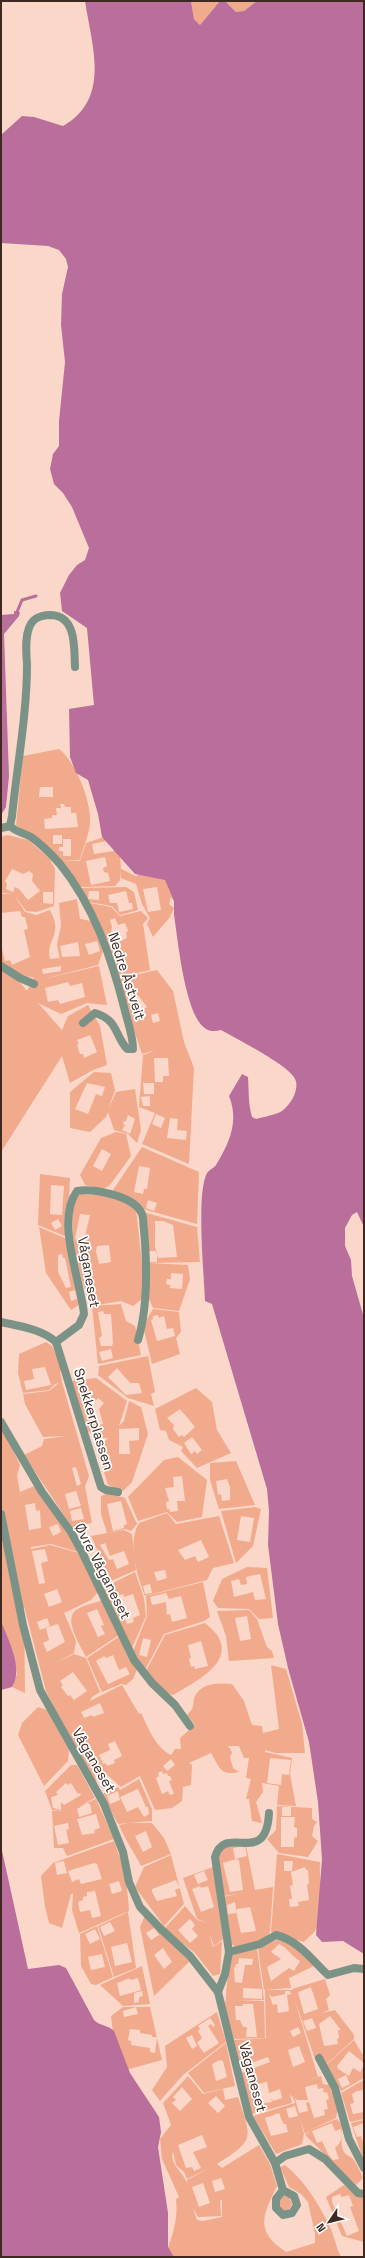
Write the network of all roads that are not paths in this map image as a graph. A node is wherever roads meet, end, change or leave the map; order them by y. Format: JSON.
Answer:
{"nodes":[{"id":1,"x":75,"y":667,"type":"dead end"},
{"id":2,"x":10,"y":826,"type":"junction"},
{"id":3,"x":1,"y":828,"type":"edge"},
{"id":4,"x":1,"y":966,"type":"edge"},
{"id":5,"x":34,"y":984,"type":"dead end"},
{"id":6,"x":83,"y":1023,"type":"dead end"},
{"id":7,"x":1,"y":1322,"type":"edge"},
{"id":8,"x":138,"y":1340,"type":"dead end"},
{"id":9,"x":56,"y":1342,"type":"junction"},
{"id":10,"x":1,"y":1422,"type":"edge"},
{"id":11,"x":118,"y":1492,"type":"dead end"},
{"id":12,"x":1,"y":1514,"type":"edge"},
{"id":13,"x":190,"y":1726,"type":"dead end"},
{"id":14,"x":269,"y":1813,"type":"dead end"},
{"id":15,"x":229,"y":1952,"type":"junction"},
{"id":16,"x":364,"y":1969,"type":"edge"},
{"id":17,"x":218,"y":1992,"type":"junction"},
{"id":18,"x":318,"y":2058,"type":"dead end"},
{"id":19,"x":275,"y":2163,"type":"junction"},
{"id":20,"x":364,"y":2168,"type":"edge"},
{"id":21,"x":283,"y":2190,"type":"dead end"},
{"id":22,"x":364,"y":2194,"type":"edge"}],
"edges":[{"from":1,"to":2,"type":"street"},
{"from":2,"to":3,"type":"street"},
{"from":2,"to":6,"type":"street","name":"Nedre Åstveit"},
{"from":4,"to":5,"type":"street"},
{"from":7,"to":9,"type":"street"},
{"from":8,"to":9,"type":"street","name":"Våganeset"},
{"from":9,"to":11,"type":"street","name":"Snekkerplassen"},
{"from":10,"to":13,"type":"street","name":"Øvre Våganeset"},
{"from":12,"to":17,"type":"street","name":"Våganeset"},
{"from":14,"to":15,"type":"street"},
{"from":15,"to":16,"type":"street"},
{"from":15,"to":17,"type":"street"},
{"from":17,"to":19,"type":"street","name":"Våganeset"},
{"from":18,"to":20,"type":"street"},
{"from":19,"to":21,"type":"street","name":"Våganeset"},
{"from":19,"to":22,"type":"street"}]}
